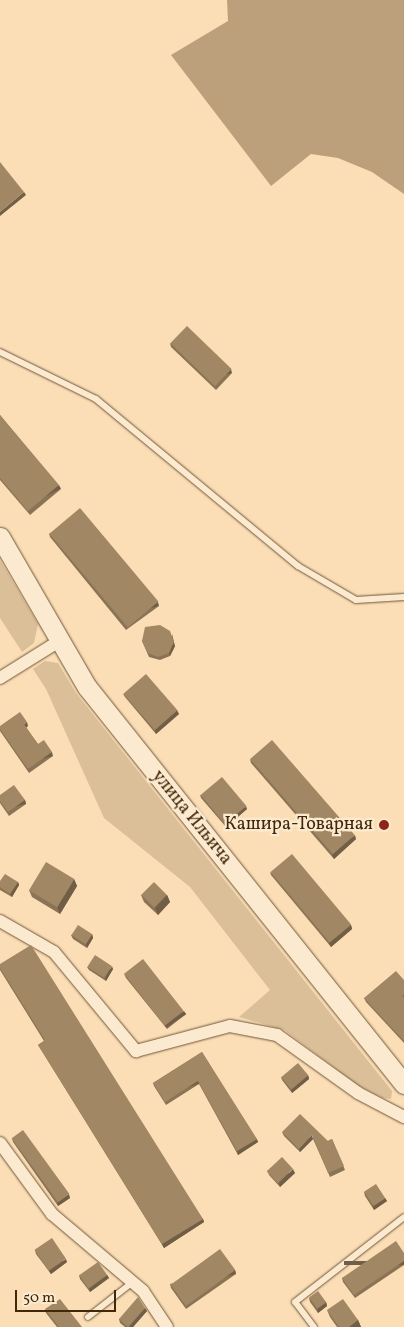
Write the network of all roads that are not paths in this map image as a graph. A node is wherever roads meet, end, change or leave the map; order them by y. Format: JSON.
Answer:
{"nodes":[{"id":1,"x":0,"y":352,"type":"edge"},
{"id":2,"x":0,"y":537,"type":"edge"},
{"id":3,"x":404,"y":597,"type":"edge"},
{"id":4,"x":61,"y":640,"type":"junction"},
{"id":5,"x":0,"y":678,"type":"edge"},
{"id":6,"x":0,"y":921,"type":"edge"},
{"id":7,"x":404,"y":1084,"type":"edge"},
{"id":8,"x":404,"y":1117,"type":"edge"},
{"id":9,"x":0,"y":1144,"type":"edge"},
{"id":10,"x":404,"y":1217,"type":"edge"},
{"id":11,"x":133,"y":1282,"type":"junction"},
{"id":12,"x":88,"y":1317,"type":"dead end"},
{"id":13,"x":167,"y":1327,"type":"edge"},
{"id":14,"x":314,"y":1327,"type":"edge"}],
"edges":[{"from":1,"to":3,"type":"lane"},
{"from":2,"to":4,"type":"street","name":"улица Ильича"},
{"from":4,"to":5,"type":"street"},
{"from":4,"to":7,"type":"street","name":"улица Ильича"},
{"from":6,"to":8,"type":"street"},
{"from":9,"to":11,"type":"street"},
{"from":10,"to":14,"type":"lane"},
{"from":11,"to":12,"type":"lane"},
{"from":11,"to":13,"type":"street"}]}
